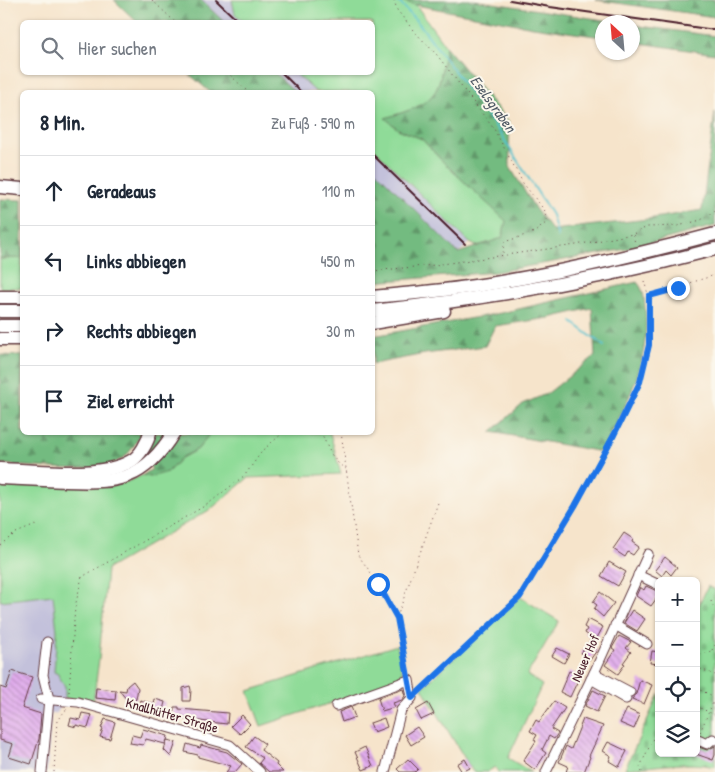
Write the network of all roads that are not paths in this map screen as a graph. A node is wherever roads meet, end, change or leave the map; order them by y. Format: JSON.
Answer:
{"nodes":[{"id":1,"x":0,"y":187,"type":"edge"},
{"id":2,"x":20,"y":189,"type":"edge"},
{"id":3,"x":0,"y":196,"type":"edge"},
{"id":4,"x":20,"y":197,"type":"edge"},
{"id":5,"x":715,"y":234,"type":"edge"},
{"id":6,"x":715,"y":249,"type":"edge"},
{"id":7,"x":545,"y":274,"type":"junction"},
{"id":8,"x":549,"y":287,"type":"junction"},
{"id":9,"x":375,"y":290,"type":"edge"},
{"id":10,"x":375,"y":297,"type":"edge"},
{"id":11,"x":20,"y":310,"type":"edge"},
{"id":12,"x":0,"y":311,"type":"edge"},
{"id":13,"x":375,"y":311,"type":"edge"},
{"id":14,"x":375,"y":323,"type":"edge"},
{"id":15,"x":0,"y":326,"type":"edge"},
{"id":16,"x":20,"y":326,"type":"edge"},
{"id":17,"x":149,"y":435,"type":"edge"},
{"id":18,"x":172,"y":435,"type":"edge"},
{"id":19,"x":0,"y":469,"type":"edge"},
{"id":20,"x":0,"y":478,"type":"edge"},
{"id":21,"x":648,"y":554,"type":"dead end"},
{"id":22,"x":638,"y":575,"type":"junction"},
{"id":23,"x":655,"y":583,"type":"edge"},
{"id":24,"x":615,"y":625,"type":"junction"},
{"id":25,"x":47,"y":642,"type":"dead end"},
{"id":26,"x":646,"y":644,"type":"dead end"},
{"id":27,"x":593,"y":676,"type":"junction"},
{"id":28,"x":628,"y":695,"type":"dead end"},
{"id":29,"x":45,"y":699,"type":"junction"},
{"id":30,"x":336,"y":706,"type":"dead end"},
{"id":31,"x":715,"y":740,"type":"edge"},
{"id":32,"x":700,"y":741,"type":"edge"},
{"id":33,"x":42,"y":772,"type":"edge"},
{"id":34,"x":260,"y":772,"type":"edge"},
{"id":35,"x":385,"y":772,"type":"edge"},
{"id":36,"x":546,"y":772,"type":"edge"}],
"edges":[{"from":1,"to":2,"type":"highway"},
{"from":3,"to":4,"type":"highway"},
{"from":5,"to":7,"type":"highway"},
{"from":6,"to":8,"type":"highway"},
{"from":7,"to":9,"type":"highway"},
{"from":7,"to":10,"type":"highway"},
{"from":8,"to":13,"type":"highway"},
{"from":8,"to":14,"type":"highway"},
{"from":11,"to":12,"type":"highway"},
{"from":15,"to":16,"type":"highway"},
{"from":17,"to":19,"type":"highway"},
{"from":18,"to":20,"type":"highway"},
{"from":21,"to":22,"type":"street","name":"Neuer Hof"},
{"from":22,"to":23,"type":"street"},
{"from":22,"to":24,"type":"street","name":"Neuer Hof"},
{"from":24,"to":26,"type":"street"},
{"from":24,"to":27,"type":"street","name":"Neuer Hof"},
{"from":25,"to":29,"type":"street"},
{"from":27,"to":28,"type":"street"},
{"from":27,"to":36,"type":"street","name":"Neuer Hof"},
{"from":29,"to":33,"type":"street"},
{"from":29,"to":34,"type":"street","name":"Knallhütter Straße"},
{"from":30,"to":35,"type":"street"},
{"from":31,"to":32,"type":"street"}]}
